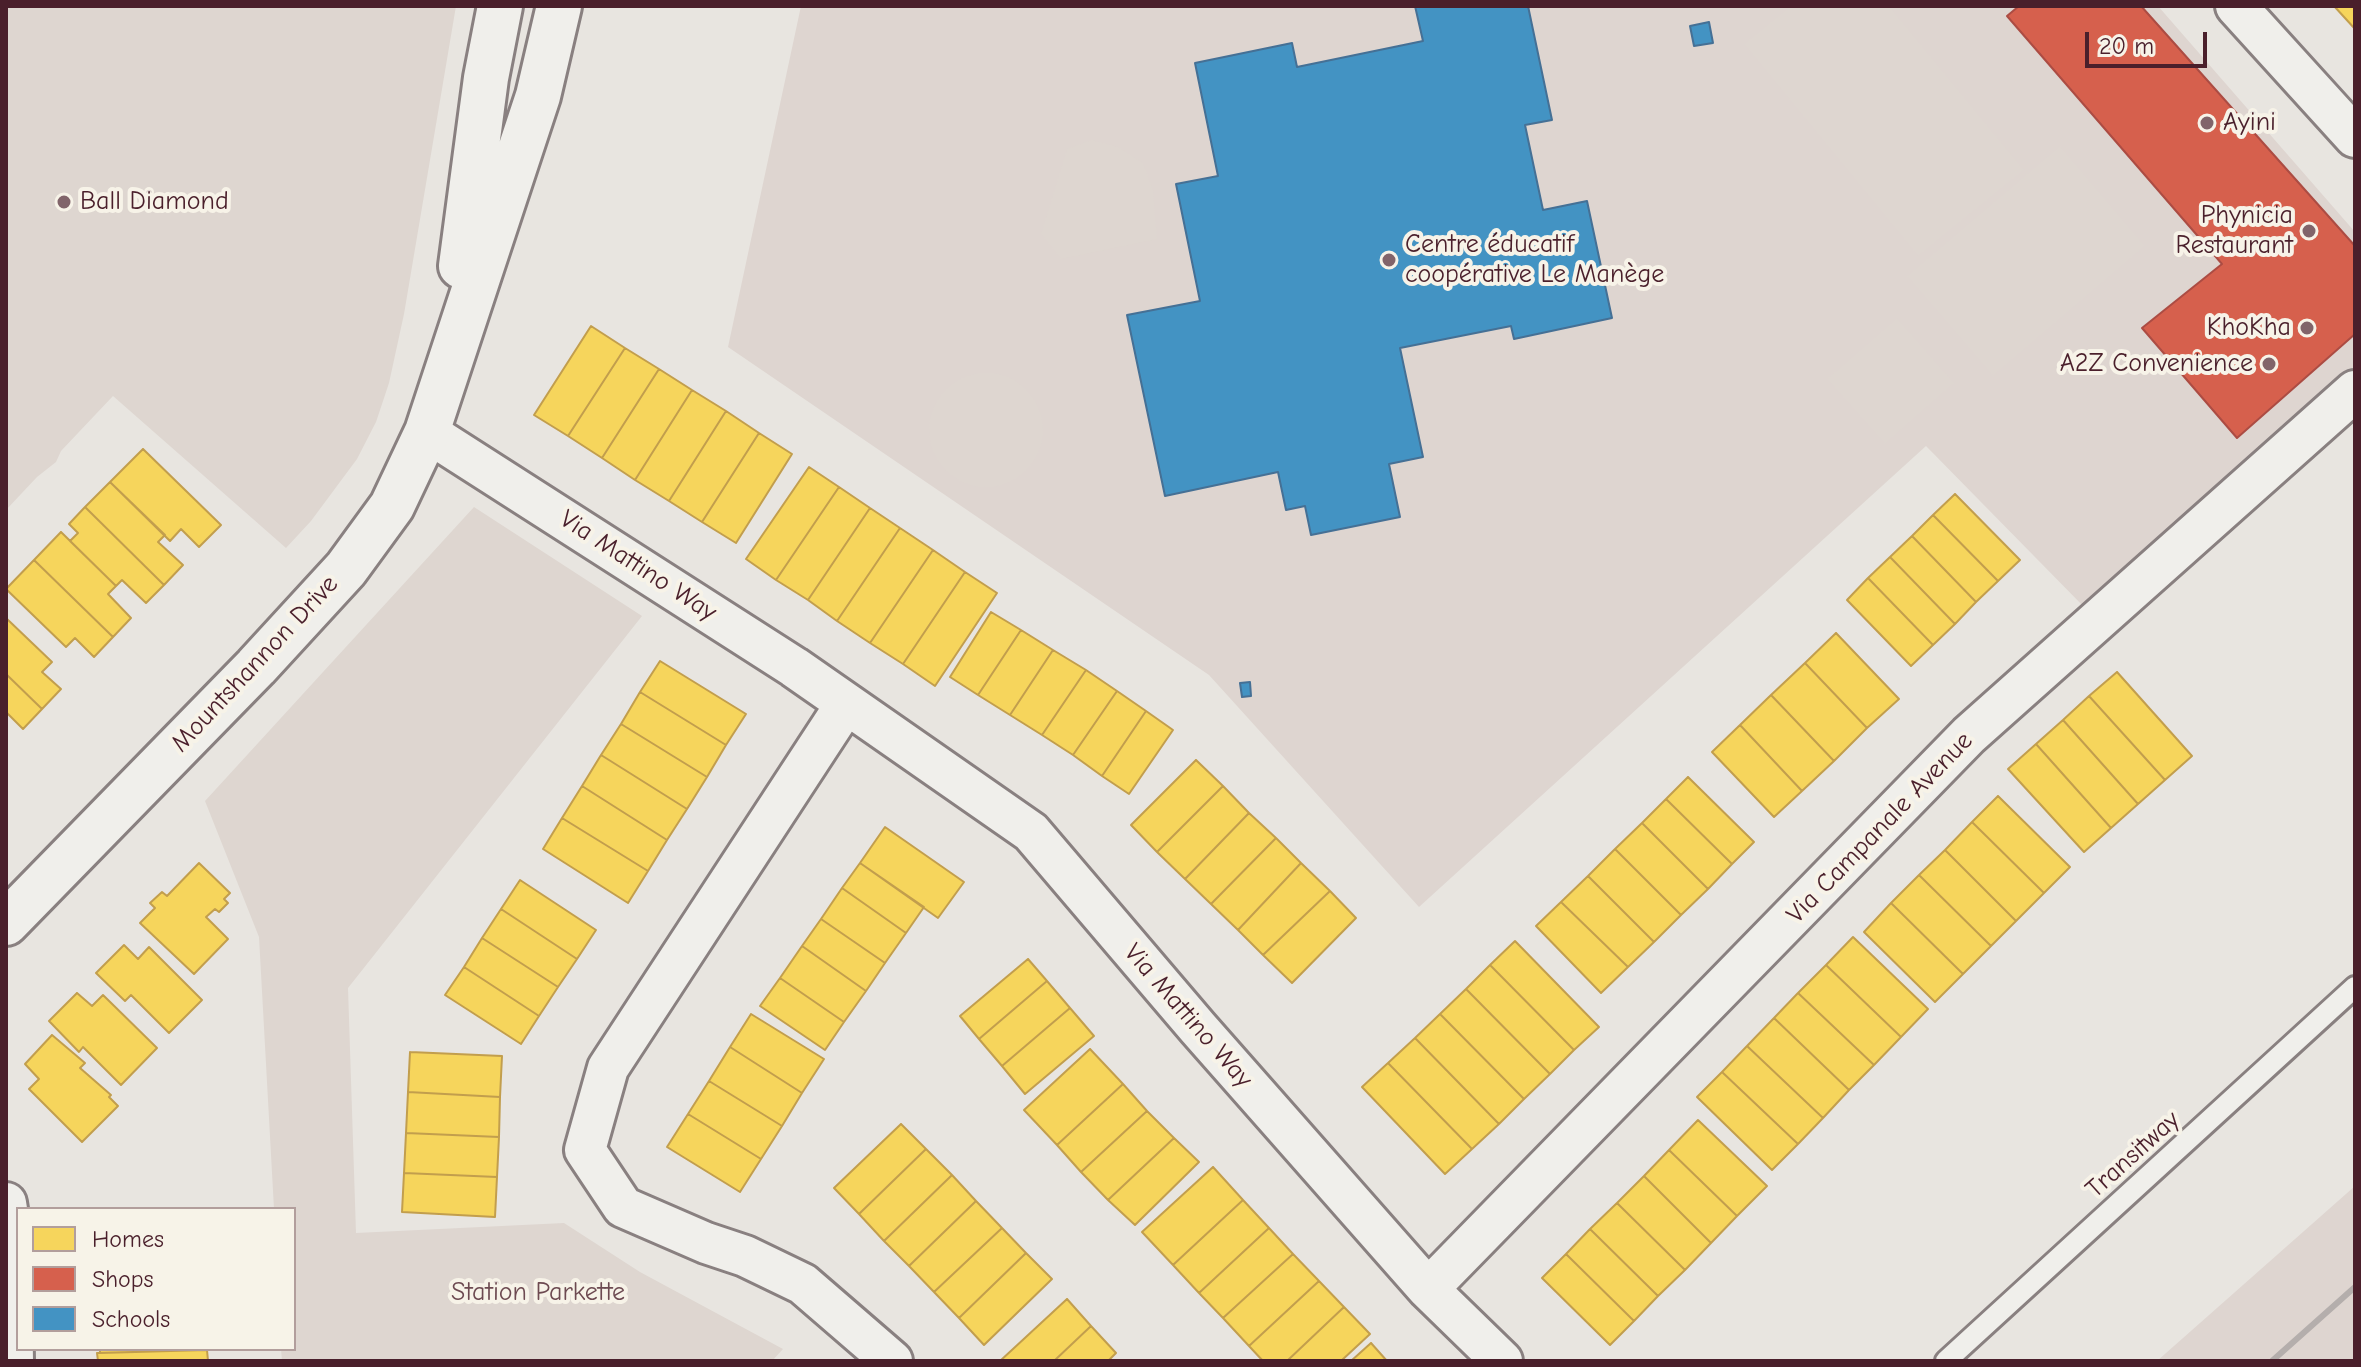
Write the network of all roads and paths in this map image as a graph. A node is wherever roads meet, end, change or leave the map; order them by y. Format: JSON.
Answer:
{"nodes":[{"id":1,"x":500,"y":6,"type":"edge"},
{"id":2,"x":559,"y":6,"type":"edge"},
{"id":3,"x":2236,"y":6,"type":"edge"},
{"id":4,"x":2355,"y":137,"type":"edge"},
{"id":5,"x":448,"y":367,"type":"junction"},
{"id":6,"x":2355,"y":391,"type":"edge"},
{"id":7,"x":427,"y":432,"type":"junction"},
{"id":8,"x":846,"y":704,"type":"junction"},
{"id":9,"x":6,"y":923,"type":"edge"},
{"id":10,"x":2355,"y":987,"type":"edge"},
{"id":11,"x":6,"y":1203,"type":"edge"},
{"id":12,"x":1428,"y":1289,"type":"junction"},
{"id":13,"x":13,"y":1361,"type":"edge"},
{"id":14,"x":892,"y":1361,"type":"edge"},
{"id":15,"x":1502,"y":1361,"type":"edge"},
{"id":16,"x":1946,"y":1361,"type":"edge"}],
"edges":[{"from":1,"to":5,"type":"street","name":"Mountshannon Drive"},
{"from":2,"to":5,"type":"street","name":"Mountshannon Drive"},
{"from":3,"to":4,"type":"street"},
{"from":5,"to":7,"type":"street","name":"Mountshannon Drive"},
{"from":6,"to":12,"type":"street","name":"Via Campanale Avenue"},
{"from":7,"to":8,"type":"street","name":"Via Mattino Way"},
{"from":7,"to":9,"type":"street","name":"Mountshannon Drive"},
{"from":8,"to":12,"type":"street","name":"Via Mattino Way"},
{"from":8,"to":14,"type":"street"},
{"from":10,"to":16,"type":"lane","name":"Transitway"},
{"from":11,"to":13,"type":"street"},
{"from":12,"to":15,"type":"street","name":"Via Mattino Way"}]}
